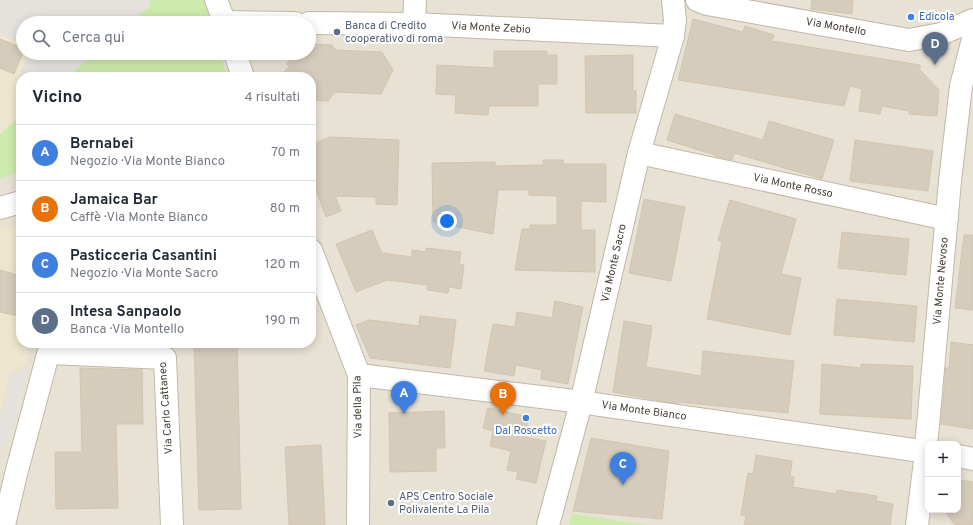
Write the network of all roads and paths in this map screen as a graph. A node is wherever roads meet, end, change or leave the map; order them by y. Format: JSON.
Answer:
{"nodes":[{"id":1,"x":216,"y":0,"type":"edge"},
{"id":2,"x":415,"y":0,"type":"edge"},
{"id":3,"x":673,"y":0,"type":"edge"},
{"id":4,"x":697,"y":0,"type":"edge"},
{"id":5,"x":222,"y":16,"type":"edge"},
{"id":6,"x":973,"y":20,"type":"edge"},
{"id":7,"x":316,"y":23,"type":"edge"},
{"id":8,"x":414,"y":24,"type":"junction"},
{"id":9,"x":672,"y":36,"type":"junction"},
{"id":10,"x":973,"y":39,"type":"edge"},
{"id":11,"x":237,"y":60,"type":"edge"},
{"id":12,"x":241,"y":72,"type":"edge"},
{"id":13,"x":639,"y":153,"type":"junction"},
{"id":14,"x":16,"y":203,"type":"edge"},
{"id":15,"x":0,"y":208,"type":"edge"},
{"id":16,"x":16,"y":209,"type":"edge"},
{"id":17,"x":947,"y":219,"type":"junction"},
{"id":18,"x":316,"y":263,"type":"edge"},
{"id":19,"x":50,"y":348,"type":"edge"},
{"id":20,"x":359,"y":375,"type":"junction"},
{"id":21,"x":581,"y":403,"type":"junction"},
{"id":22,"x":927,"y":441,"type":"edge"},
{"id":23,"x":925,"y":452,"type":"edge"},
{"id":24,"x":961,"y":456,"type":"edge"},
{"id":25,"x":973,"y":458,"type":"edge"},
{"id":26,"x":925,"y":460,"type":"edge"},
{"id":27,"x":4,"y":525,"type":"edge"},
{"id":28,"x":172,"y":525,"type":"edge"},
{"id":29,"x":358,"y":525,"type":"edge"},
{"id":30,"x":548,"y":525,"type":"edge"},
{"id":31,"x":917,"y":525,"type":"edge"}],
"edges":[{"from":1,"to":5,"type":"street"},
{"from":2,"to":8,"type":"street"},
{"from":3,"to":9,"type":"street","name":"Via Monte Sacro"},
{"from":4,"to":6,"type":"street","name":"Via Montello"},
{"from":7,"to":8,"type":"street","name":"Via Monte Zebio"},
{"from":8,"to":9,"type":"street","name":"Via Monte Zebio"},
{"from":9,"to":13,"type":"street","name":"Via Monte Sacro"},
{"from":10,"to":17,"type":"street","name":"Via Monte Nevoso"},
{"from":11,"to":12,"type":"street"},
{"from":13,"to":17,"type":"street","name":"Via Monte Rosso"},
{"from":13,"to":21,"type":"street","name":"Via Monte Sacro"},
{"from":14,"to":15,"type":"street"},
{"from":15,"to":16,"type":"street"},
{"from":17,"to":22,"type":"street","name":"Via Monte Nevoso"},
{"from":18,"to":20,"type":"street","name":"Via della Pila"},
{"from":19,"to":27,"type":"street","name":"Via Carlo Cattaneo"},
{"from":19,"to":28,"type":"street","name":"Via Carlo Cattaneo"},
{"from":20,"to":21,"type":"street","name":"Via Monte Bianco"},
{"from":20,"to":29,"type":"street","name":"Via della Pila"},
{"from":21,"to":23,"type":"street","name":"Via Monte Bianco"},
{"from":21,"to":30,"type":"street","name":"Via Monte Sacro"},
{"from":24,"to":25,"type":"street"},
{"from":26,"to":31,"type":"street","name":"Via Monte Nevoso"}]}
